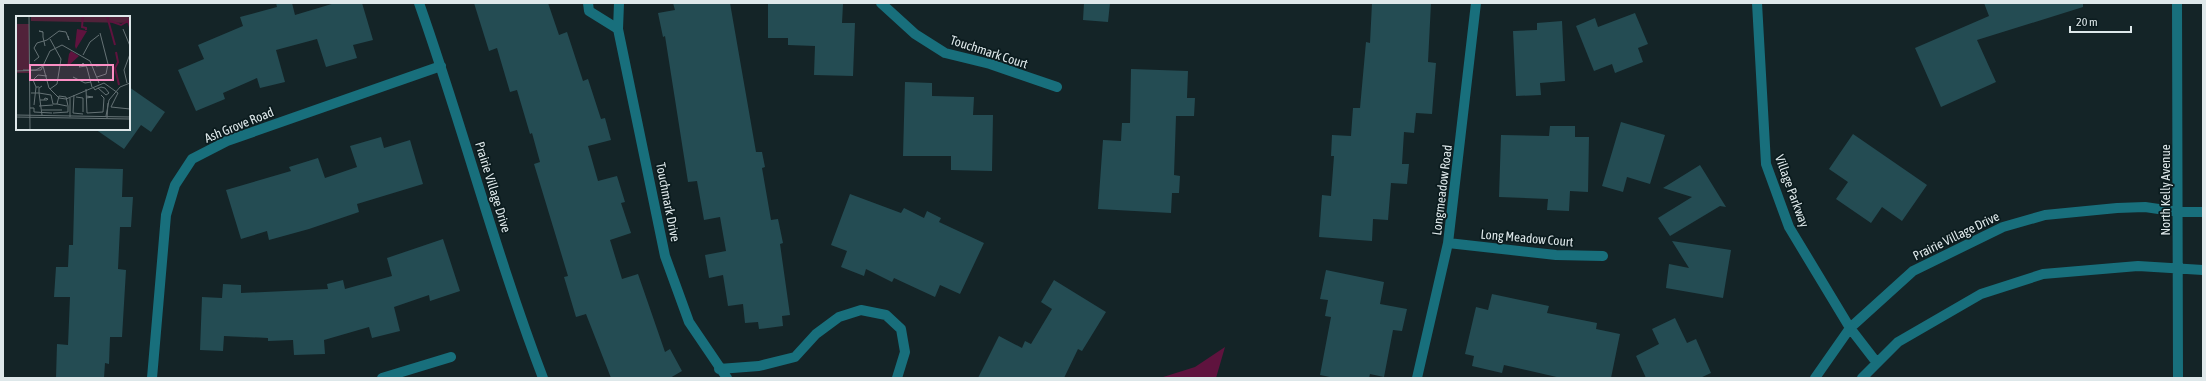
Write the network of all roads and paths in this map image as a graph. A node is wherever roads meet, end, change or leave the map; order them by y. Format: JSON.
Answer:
{"nodes":[{"id":1,"x":419,"y":3,"type":"edge"},
{"id":2,"x":588,"y":3,"type":"edge"},
{"id":3,"x":619,"y":3,"type":"edge"},
{"id":4,"x":881,"y":3,"type":"edge"},
{"id":5,"x":1476,"y":3,"type":"edge"},
{"id":6,"x":1757,"y":3,"type":"edge"},
{"id":7,"x":2177,"y":3,"type":"edge"},
{"id":8,"x":618,"y":29,"type":"junction"},
{"id":9,"x":441,"y":66,"type":"junction"},
{"id":10,"x":1057,"y":88,"type":"dead end"},
{"id":11,"x":2178,"y":212,"type":"junction"},
{"id":12,"x":2203,"y":212,"type":"edge"},
{"id":13,"x":1448,"y":243,"type":"junction"},
{"id":14,"x":1603,"y":256,"type":"dead end"},
{"id":15,"x":2177,"y":270,"type":"junction"},
{"id":16,"x":2203,"y":270,"type":"edge"},
{"id":17,"x":1850,"y":328,"type":"junction"},
{"id":18,"x":451,"y":357,"type":"dead end"},
{"id":19,"x":1877,"y":363,"type":"junction"},
{"id":20,"x":719,"y":369,"type":"junction"},
{"id":21,"x":152,"y":378,"type":"edge"},
{"id":22,"x":382,"y":378,"type":"edge"},
{"id":23,"x":543,"y":378,"type":"edge"},
{"id":24,"x":727,"y":378,"type":"edge"},
{"id":25,"x":898,"y":378,"type":"edge"},
{"id":26,"x":1417,"y":378,"type":"edge"},
{"id":27,"x":1815,"y":378,"type":"edge"},
{"id":28,"x":1862,"y":378,"type":"edge"},
{"id":29,"x":2178,"y":378,"type":"edge"}],
"edges":[{"from":1,"to":9,"type":"street","name":"Prairie Village Drive"},
{"from":2,"to":8,"type":"street"},
{"from":3,"to":8,"type":"street","name":"Touchmark Drive"},
{"from":4,"to":10,"type":"street","name":"Touchmark Court"},
{"from":5,"to":13,"type":"street","name":"Longmeadow Road"},
{"from":6,"to":17,"type":"street","name":"Village Parkway"},
{"from":7,"to":11,"type":"street","name":"North Kelly Avenue"},
{"from":8,"to":20,"type":"street","name":"Touchmark Drive"},
{"from":9,"to":21,"type":"street","name":"Ash Grove Road"},
{"from":9,"to":23,"type":"street","name":"Prairie Village Drive"},
{"from":11,"to":12,"type":"street","name":"Prairie Village Drive"},
{"from":11,"to":15,"type":"street","name":"North Kelly Avenue"},
{"from":11,"to":17,"type":"street","name":"Prairie Village Drive"},
{"from":13,"to":14,"type":"street","name":"Long Meadow Court"},
{"from":13,"to":26,"type":"street","name":"Longmeadow Road"},
{"from":15,"to":16,"type":"street"},
{"from":15,"to":19,"type":"street"},
{"from":15,"to":29,"type":"street","name":"North Kelly Avenue"},
{"from":17,"to":19,"type":"street","name":"Village Parkway"},
{"from":17,"to":27,"type":"street","name":"Prairie Village Drive"},
{"from":18,"to":22,"type":"street"},
{"from":19,"to":28,"type":"street"},
{"from":20,"to":24,"type":"street","name":"Touchmark Drive"},
{"from":20,"to":25,"type":"street"}]}
